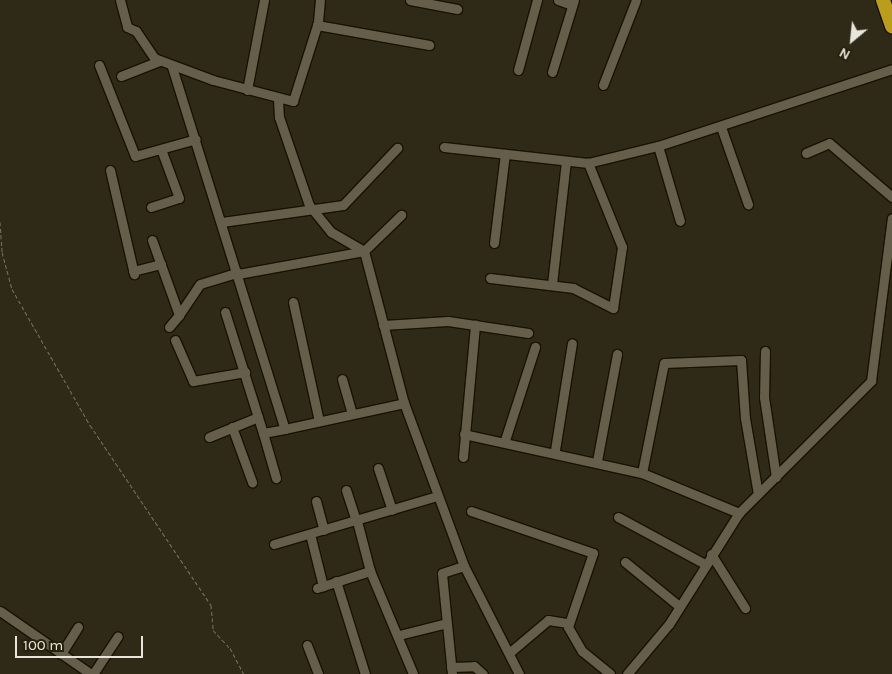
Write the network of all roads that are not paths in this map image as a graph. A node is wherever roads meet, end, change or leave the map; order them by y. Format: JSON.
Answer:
{"nodes":[{"id":1,"x":120,"y":0,"type":"edge"},
{"id":2,"x":264,"y":0,"type":"edge"},
{"id":3,"x":320,"y":0,"type":"edge"},
{"id":4,"x":410,"y":0,"type":"edge"},
{"id":5,"x":537,"y":0,"type":"edge"},
{"id":6,"x":558,"y":0,"type":"edge"},
{"id":7,"x":636,"y":0,"type":"edge"},
{"id":8,"x":883,"y":0,"type":"edge"},
{"id":9,"x":573,"y":2,"type":"edge"},
{"id":10,"x":457,"y":10,"type":"dead end"},
{"id":11,"x":317,"y":25,"type":"junction"},
{"id":12,"x":892,"y":26,"type":"edge"},
{"id":13,"x":429,"y":45,"type":"dead end"},
{"id":14,"x":159,"y":61,"type":"junction"},
{"id":15,"x":99,"y":65,"type":"dead end"},
{"id":16,"x":172,"y":68,"type":"junction"},
{"id":17,"x":892,"y":69,"type":"edge"},
{"id":18,"x":518,"y":70,"type":"dead end"},
{"id":19,"x":552,"y":72,"type":"dead end"},
{"id":20,"x":121,"y":76,"type":"dead end"},
{"id":21,"x":603,"y":85,"type":"dead end"},
{"id":22,"x":246,"y":90,"type":"junction"},
{"id":23,"x":278,"y":99,"type":"junction"},
{"id":24,"x":721,"y":126,"type":"junction"},
{"id":25,"x":196,"y":139,"type":"junction"},
{"id":26,"x":658,"y":146,"type":"junction"},
{"id":27,"x":444,"y":147,"type":"dead end"},
{"id":28,"x":397,"y":148,"type":"dead end"},
{"id":29,"x":161,"y":149,"type":"junction"},
{"id":30,"x":806,"y":153,"type":"dead end"},
{"id":31,"x":505,"y":154,"type":"junction"},
{"id":32,"x":566,"y":162,"type":"junction"},
{"id":33,"x":588,"y":164,"type":"junction"},
{"id":34,"x":110,"y":170,"type":"dead end"},
{"id":35,"x":892,"y":196,"type":"edge"},
{"id":36,"x":748,"y":204,"type":"dead end"},
{"id":37,"x":151,"y":207,"type":"dead end"},
{"id":38,"x":313,"y":209,"type":"junction"},
{"id":39,"x":400,"y":215,"type":"dead end"},
{"id":40,"x":892,"y":218,"type":"edge"},
{"id":41,"x":680,"y":221,"type":"dead end"},
{"id":42,"x":222,"y":222,"type":"junction"},
{"id":43,"x":152,"y":240,"type":"dead end"},
{"id":44,"x":494,"y":243,"type":"dead end"},
{"id":45,"x":364,"y":251,"type":"junction"},
{"id":46,"x":160,"y":264,"type":"junction"},
{"id":47,"x":238,"y":274,"type":"junction"},
{"id":48,"x":490,"y":278,"type":"dead end"},
{"id":49,"x":552,"y":284,"type":"junction"},
{"id":50,"x":293,"y":302,"type":"dead end"},
{"id":51,"x":225,"y":312,"type":"dead end"},
{"id":52,"x":180,"y":315,"type":"junction"},
{"id":53,"x":383,"y":325,"type":"junction"},
{"id":54,"x":475,"y":325,"type":"junction"},
{"id":55,"x":169,"y":327,"type":"dead end"},
{"id":56,"x":528,"y":333,"type":"dead end"},
{"id":57,"x":175,"y":340,"type":"dead end"},
{"id":58,"x":572,"y":343,"type":"dead end"},
{"id":59,"x":535,"y":346,"type":"dead end"},
{"id":60,"x":765,"y":351,"type":"dead end"},
{"id":61,"x":616,"y":354,"type":"dead end"},
{"id":62,"x":245,"y":372,"type":"junction"},
{"id":63,"x":342,"y":379,"type":"dead end"},
{"id":64,"x":404,"y":402,"type":"junction"},
{"id":65,"x":352,"y":414,"type":"junction"},
{"id":66,"x":258,"y":417,"type":"junction"},
{"id":67,"x":319,"y":421,"type":"junction"},
{"id":68,"x":232,"y":427,"type":"junction"},
{"id":69,"x":285,"y":429,"type":"junction"},
{"id":70,"x":262,"y":433,"type":"junction"},
{"id":71,"x":464,"y":434,"type":"junction"},
{"id":72,"x":209,"y":437,"type":"dead end"},
{"id":73,"x":505,"y":440,"type":"junction"},
{"id":74,"x":555,"y":450,"type":"junction"},
{"id":75,"x":462,"y":457,"type":"dead end"},
{"id":76,"x":597,"y":461,"type":"junction"},
{"id":77,"x":378,"y":468,"type":"dead end"},
{"id":78,"x":642,"y":473,"type":"junction"},
{"id":79,"x":776,"y":477,"type":"junction"},
{"id":80,"x":276,"y":478,"type":"dead end"},
{"id":81,"x":252,"y":482,"type":"dead end"},
{"id":82,"x":346,"y":490,"type":"dead end"},
{"id":83,"x":758,"y":494,"type":"junction"},
{"id":84,"x":437,"y":496,"type":"junction"},
{"id":85,"x":316,"y":501,"type":"dead end"},
{"id":86,"x":392,"y":510,"type":"junction"},
{"id":87,"x":471,"y":511,"type":"dead end"},
{"id":88,"x":739,"y":513,"type":"junction"},
{"id":89,"x":618,"y":517,"type":"dead end"},
{"id":90,"x":356,"y":521,"type":"junction"},
{"id":91,"x":324,"y":530,"type":"junction"},
{"id":92,"x":310,"y":534,"type":"junction"},
{"id":93,"x":274,"y":544,"type":"dead end"},
{"id":94,"x":712,"y":554,"type":"junction"},
{"id":95,"x":625,"y":562,"type":"dead end"},
{"id":96,"x":705,"y":564,"type":"junction"},
{"id":97,"x":464,"y":566,"type":"junction"},
{"id":98,"x":370,"y":571,"type":"junction"},
{"id":99,"x":336,"y":581,"type":"junction"},
{"id":100,"x":680,"y":606,"type":"junction"},
{"id":101,"x":745,"y":608,"type":"dead end"},
{"id":102,"x":0,"y":611,"type":"edge"},
{"id":103,"x":447,"y":623,"type":"junction"},
{"id":104,"x":568,"y":623,"type":"junction"},
{"id":105,"x":78,"y":627,"type":"dead end"},
{"id":106,"x":399,"y":635,"type":"junction"},
{"id":107,"x":118,"y":636,"type":"dead end"},
{"id":108,"x":307,"y":645,"type":"dead end"},
{"id":109,"x":509,"y":652,"type":"junction"},
{"id":110,"x":61,"y":654,"type":"junction"},
{"id":111,"x":451,"y":670,"type":"edge"},
{"id":112,"x":92,"y":674,"type":"edge"},
{"id":113,"x":318,"y":674,"type":"edge"},
{"id":114,"x":365,"y":674,"type":"edge"},
{"id":115,"x":414,"y":674,"type":"edge"},
{"id":116,"x":483,"y":674,"type":"edge"},
{"id":117,"x":519,"y":674,"type":"edge"},
{"id":118,"x":610,"y":674,"type":"edge"},
{"id":119,"x":626,"y":674,"type":"edge"}],
"edges":[{"from":1,"to":14,"type":"street"},
{"from":2,"to":22,"type":"street"},
{"from":3,"to":11,"type":"street"},
{"from":4,"to":10,"type":"street"},
{"from":5,"to":18,"type":"street"},
{"from":6,"to":9,"type":"street"},
{"from":7,"to":21,"type":"street"},
{"from":8,"to":12,"type":"highway"},
{"from":9,"to":19,"type":"street"},
{"from":11,"to":13,"type":"street"},
{"from":11,"to":23,"type":"street"},
{"from":14,"to":16,"type":"street"},
{"from":14,"to":20,"type":"street"},
{"from":15,"to":29,"type":"street"},
{"from":16,"to":22,"type":"street"},
{"from":16,"to":25,"type":"street"},
{"from":17,"to":24,"type":"street"},
{"from":22,"to":23,"type":"street"},
{"from":23,"to":38,"type":"street"},
{"from":24,"to":26,"type":"street"},
{"from":24,"to":36,"type":"street"},
{"from":25,"to":29,"type":"street"},
{"from":25,"to":42,"type":"street"},
{"from":26,"to":33,"type":"street"},
{"from":26,"to":41,"type":"street"},
{"from":27,"to":31,"type":"street"},
{"from":28,"to":38,"type":"street"},
{"from":29,"to":37,"type":"street"},
{"from":30,"to":35,"type":"street"},
{"from":31,"to":32,"type":"street"},
{"from":31,"to":44,"type":"street"},
{"from":32,"to":33,"type":"street"},
{"from":32,"to":49,"type":"street"},
{"from":33,"to":49,"type":"street"},
{"from":34,"to":46,"type":"street"},
{"from":38,"to":42,"type":"street"},
{"from":38,"to":45,"type":"street"},
{"from":39,"to":45,"type":"street"},
{"from":40,"to":79,"type":"street"},
{"from":42,"to":47,"type":"street"},
{"from":43,"to":46,"type":"street"},
{"from":45,"to":47,"type":"street"},
{"from":45,"to":53,"type":"street"},
{"from":46,"to":52,"type":"street"},
{"from":47,"to":52,"type":"street"},
{"from":47,"to":69,"type":"street"},
{"from":48,"to":49,"type":"street"},
{"from":50,"to":67,"type":"street"},
{"from":51,"to":62,"type":"street"},
{"from":52,"to":55,"type":"street"},
{"from":53,"to":54,"type":"street"},
{"from":53,"to":64,"type":"street"},
{"from":54,"to":56,"type":"street"},
{"from":54,"to":71,"type":"street"},
{"from":57,"to":62,"type":"street"},
{"from":58,"to":74,"type":"street"},
{"from":59,"to":73,"type":"street"},
{"from":60,"to":79,"type":"street"},
{"from":61,"to":76,"type":"street"},
{"from":62,"to":66,"type":"street"},
{"from":63,"to":65,"type":"street"},
{"from":64,"to":65,"type":"street"},
{"from":64,"to":84,"type":"street"},
{"from":65,"to":67,"type":"street"},
{"from":66,"to":68,"type":"street"},
{"from":66,"to":70,"type":"street"},
{"from":67,"to":69,"type":"street"},
{"from":68,"to":72,"type":"street"},
{"from":68,"to":81,"type":"street"},
{"from":69,"to":70,"type":"street"},
{"from":70,"to":80,"type":"street"},
{"from":71,"to":73,"type":"street"},
{"from":71,"to":75,"type":"street"},
{"from":73,"to":74,"type":"street"},
{"from":74,"to":76,"type":"street"},
{"from":76,"to":78,"type":"street"},
{"from":77,"to":86,"type":"street"},
{"from":78,"to":83,"type":"street"},
{"from":78,"to":88,"type":"street"},
{"from":79,"to":83,"type":"street"},
{"from":82,"to":90,"type":"street"},
{"from":83,"to":88,"type":"street"},
{"from":84,"to":86,"type":"street"},
{"from":84,"to":97,"type":"street"},
{"from":85,"to":91,"type":"street"},
{"from":86,"to":90,"type":"street"},
{"from":87,"to":104,"type":"street"},
{"from":88,"to":94,"type":"street"},
{"from":89,"to":96,"type":"street"},
{"from":90,"to":91,"type":"street"},
{"from":90,"to":98,"type":"street"},
{"from":91,"to":92,"type":"street"},
{"from":92,"to":93,"type":"street"},
{"from":92,"to":99,"type":"street"},
{"from":94,"to":96,"type":"street"},
{"from":94,"to":101,"type":"street"},
{"from":95,"to":100,"type":"street"},
{"from":96,"to":100,"type":"street"},
{"from":97,"to":103,"type":"street"},
{"from":97,"to":109,"type":"street"},
{"from":98,"to":99,"type":"street"},
{"from":98,"to":106,"type":"street"},
{"from":99,"to":114,"type":"street"},
{"from":100,"to":119,"type":"street"},
{"from":102,"to":110,"type":"street"},
{"from":103,"to":106,"type":"street"},
{"from":103,"to":111,"type":"street"},
{"from":104,"to":109,"type":"street"},
{"from":104,"to":118,"type":"street"},
{"from":105,"to":110,"type":"street"},
{"from":106,"to":115,"type":"street"},
{"from":107,"to":112,"type":"street"},
{"from":108,"to":113,"type":"street"},
{"from":109,"to":117,"type":"street"},
{"from":110,"to":112,"type":"street"},
{"from":111,"to":116,"type":"street"}]}
